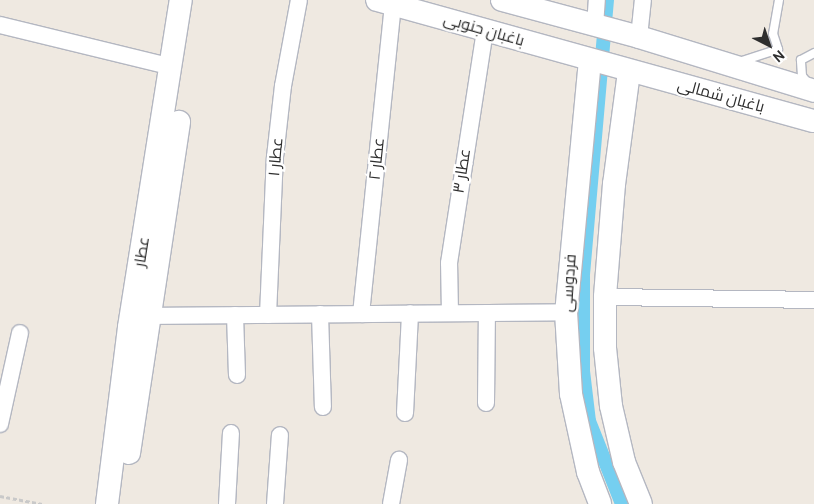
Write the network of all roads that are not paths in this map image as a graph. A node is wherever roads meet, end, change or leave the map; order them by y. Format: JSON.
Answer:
{"nodes":[{"id":1,"x":181,"y":0,"type":"edge"},
{"id":2,"x":196,"y":0,"type":"edge"},
{"id":3,"x":299,"y":0,"type":"edge"},
{"id":4,"x":502,"y":0,"type":"edge"},
{"id":5,"x":597,"y":0,"type":"edge"},
{"id":6,"x":643,"y":0,"type":"edge"},
{"id":7,"x":779,"y":0,"type":"edge"},
{"id":8,"x":385,"y":2,"type":"edge"},
{"id":9,"x":0,"y":25,"type":"edge"},
{"id":10,"x":595,"y":26,"type":"junction"},
{"id":11,"x":486,"y":30,"type":"junction"},
{"id":12,"x":639,"y":36,"type":"junction"},
{"id":13,"x":814,"y":53,"type":"edge"},
{"id":14,"x":590,"y":60,"type":"junction"},
{"id":15,"x":727,"y":64,"type":"junction"},
{"id":16,"x":172,"y":68,"type":"junction"},
{"id":17,"x":629,"y":72,"type":"junction"},
{"id":18,"x":814,"y":91,"type":"edge"},
{"id":19,"x":814,"y":121,"type":"edge"},
{"id":20,"x":605,"y":297,"type":"junction"},
{"id":21,"x":814,"y":300,"type":"edge"},
{"id":22,"x":566,"y":312,"type":"junction"},
{"id":23,"x":450,"y":313,"type":"junction"},
{"id":24,"x":487,"y":313,"type":"junction"},
{"id":25,"x":320,"y":314,"type":"junction"},
{"id":26,"x":361,"y":314,"type":"junction"},
{"id":27,"x":410,"y":314,"type":"junction"},
{"id":28,"x":235,"y":315,"type":"junction"},
{"id":29,"x":268,"y":315,"type":"junction"},
{"id":30,"x":149,"y":316,"type":"junction"},
{"id":31,"x":20,"y":333,"type":"dead end"},
{"id":32,"x":237,"y":375,"type":"dead end"},
{"id":33,"x":486,"y":403,"type":"dead end"},
{"id":34,"x":323,"y":407,"type":"dead end"},
{"id":35,"x":405,"y":413,"type":"dead end"},
{"id":36,"x":0,"y":424,"type":"edge"},
{"id":37,"x":231,"y":433,"type":"dead end"},
{"id":38,"x":280,"y":435,"type":"dead end"},
{"id":39,"x":399,"y":460,"type":"dead end"},
{"id":40,"x":107,"y":504,"type":"edge"},
{"id":41,"x":122,"y":504,"type":"edge"},
{"id":42,"x":227,"y":504,"type":"edge"},
{"id":43,"x":275,"y":504,"type":"edge"},
{"id":44,"x":391,"y":504,"type":"edge"},
{"id":45,"x":600,"y":504,"type":"edge"},
{"id":46,"x":641,"y":504,"type":"edge"}],
"edges":[{"from":1,"to":16,"type":"street","name":"عطار"},
{"from":2,"to":30,"type":"street","name":"عطار"},
{"from":3,"to":29,"type":"street","name":"عطار ۱"},
{"from":4,"to":10,"type":"street","name":"باغبان جنوبی"},
{"from":5,"to":10,"type":"street"},
{"from":6,"to":12,"type":"street"},
{"from":7,"to":15,"type":"lane"},
{"from":8,"to":11,"type":"street","name":"باغبان جنوبی"},
{"from":8,"to":26,"type":"street","name":"عطار ۲"},
{"from":9,"to":16,"type":"street"},
{"from":10,"to":12,"type":"street","name":"باغبان جنوبی"},
{"from":11,"to":14,"type":"street","name":"باغبان جنوبی"},
{"from":11,"to":23,"type":"street","name":"عطار ۳"},
{"from":12,"to":15,"type":"street","name":"باغبان شمالی"},
{"from":13,"to":18,"type":"lane"},
{"from":14,"to":17,"type":"street","name":"باغبان جنوبی"},
{"from":14,"to":22,"type":"street","name":"فردوسی"},
{"from":15,"to":18,"type":"street","name":"باغبان شمالی"},
{"from":16,"to":40,"type":"street","name":"عطار"},
{"from":17,"to":19,"type":"street","name":"باغبان شمالی"},
{"from":17,"to":20,"type":"street"},
{"from":20,"to":21,"type":"street"},
{"from":20,"to":46,"type":"street"},
{"from":22,"to":24,"type":"street"},
{"from":22,"to":45,"type":"street","name":"فردوسی"},
{"from":23,"to":24,"type":"street"},
{"from":23,"to":27,"type":"street"},
{"from":24,"to":33,"type":"street"},
{"from":25,"to":26,"type":"street"},
{"from":25,"to":29,"type":"street"},
{"from":25,"to":34,"type":"street"},
{"from":26,"to":27,"type":"street"},
{"from":27,"to":35,"type":"street"},
{"from":28,"to":29,"type":"street"},
{"from":28,"to":30,"type":"street"},
{"from":28,"to":32,"type":"street"},
{"from":30,"to":41,"type":"street","name":"عطار"},
{"from":31,"to":36,"type":"street"},
{"from":37,"to":42,"type":"street"},
{"from":38,"to":43,"type":"street"},
{"from":39,"to":44,"type":"street"}]}
